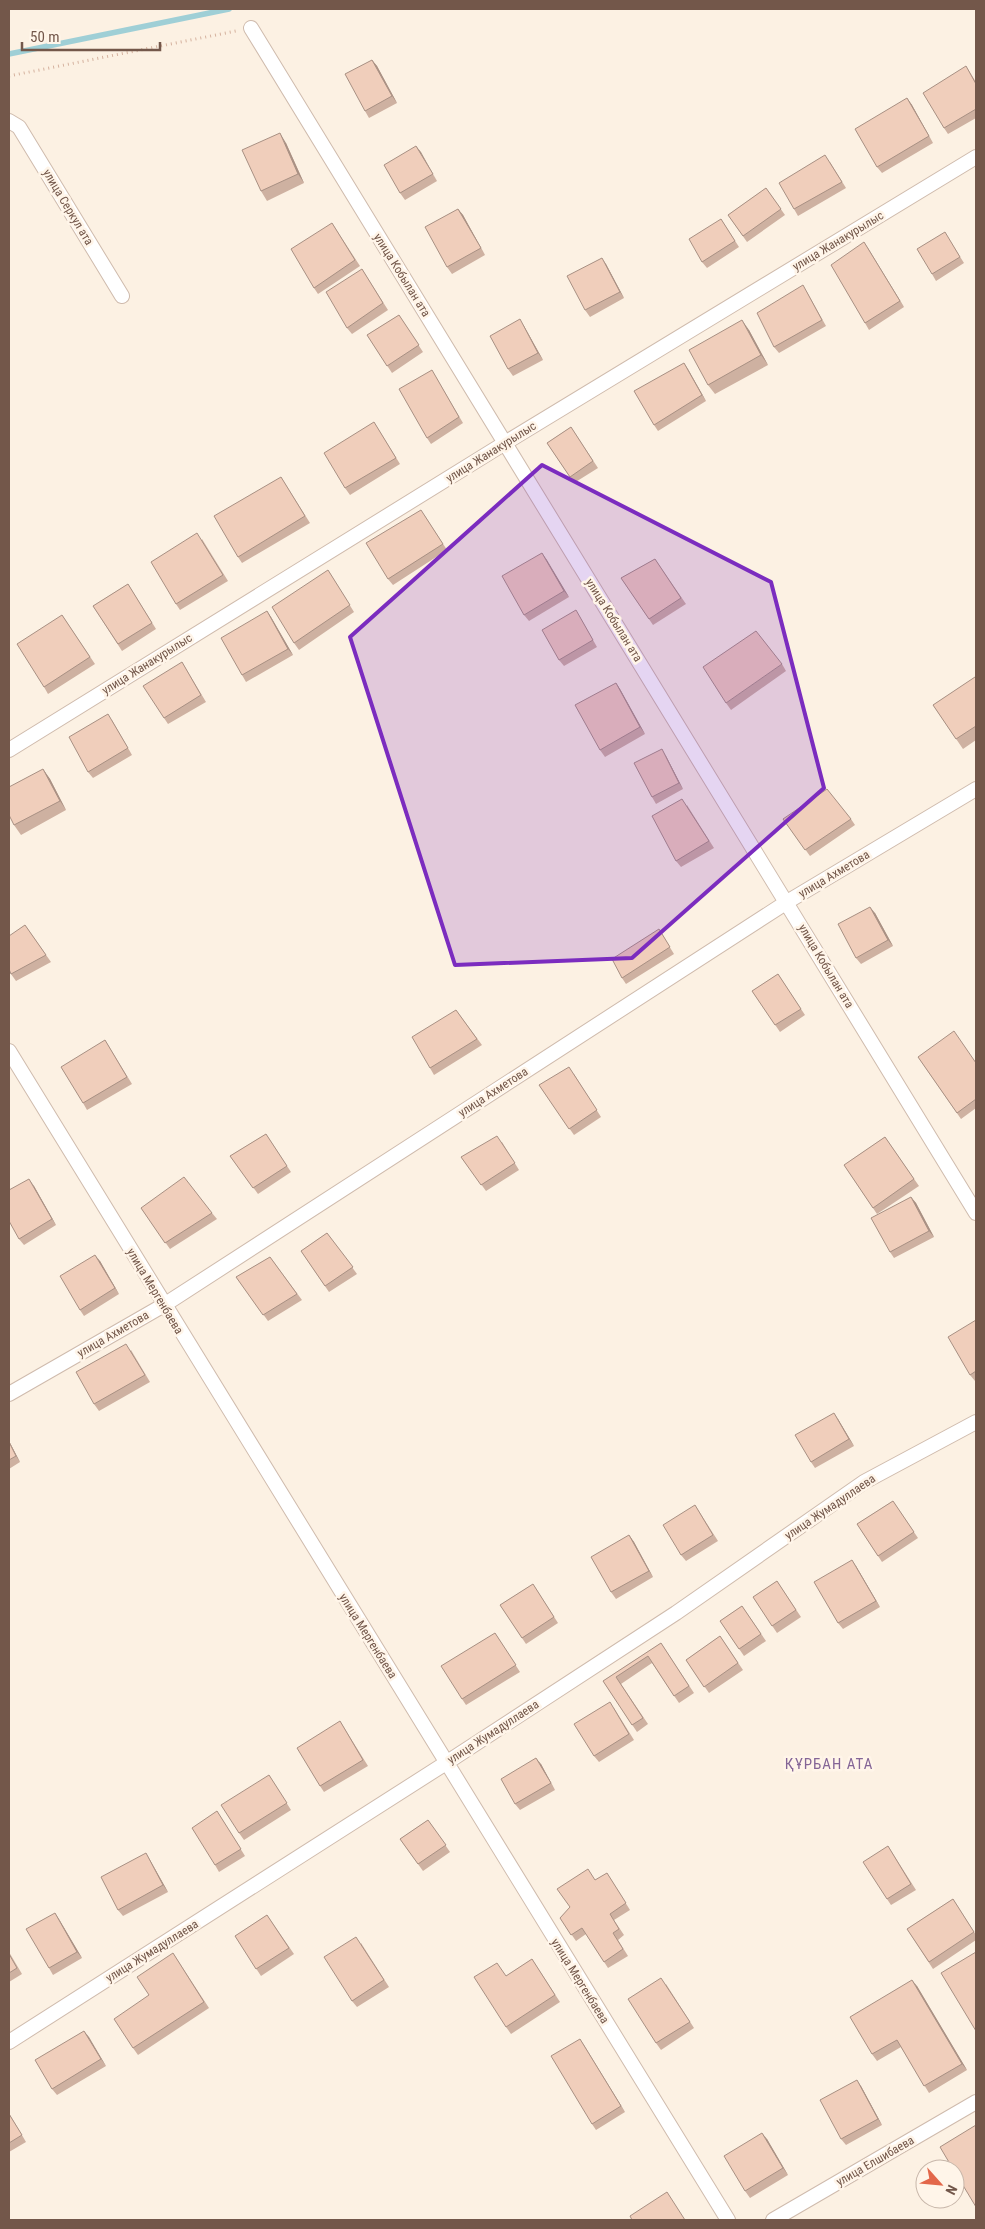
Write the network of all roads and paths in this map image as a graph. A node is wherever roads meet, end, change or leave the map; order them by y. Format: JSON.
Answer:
{"nodes":[{"id":1,"x":251,"y":28,"type":"joint"},
{"id":2,"x":9,"y":76,"type":"edge"},
{"id":3,"x":9,"y":121,"type":"edge"},
{"id":4,"x":976,"y":157,"type":"edge"},
{"id":5,"x":122,"y":296,"type":"dead end"},
{"id":6,"x":505,"y":443,"type":"junction"},
{"id":7,"x":9,"y":750,"type":"edge"},
{"id":8,"x":976,"y":789,"type":"edge"},
{"id":9,"x":787,"y":902,"type":"junction"},
{"id":10,"x":9,"y":1051,"type":"edge"},
{"id":11,"x":976,"y":1213,"type":"edge"},
{"id":12,"x":164,"y":1305,"type":"junction"},
{"id":13,"x":9,"y":1394,"type":"edge"},
{"id":14,"x":976,"y":1422,"type":"edge"},
{"id":15,"x":446,"y":1763,"type":"junction"},
{"id":16,"x":9,"y":2042,"type":"edge"},
{"id":17,"x":976,"y":2102,"type":"edge"},
{"id":18,"x":728,"y":2220,"type":"edge"},
{"id":19,"x":773,"y":2220,"type":"edge"}],
"edges":[{"from":1,"to":2,"type":"path"},
{"from":1,"to":6,"type":"street","name":"улица Кобылан ата"},
{"from":3,"to":5,"type":"street","name":"улица Серкул ата"},
{"from":4,"to":6,"type":"street","name":"улица Жанакурылыс"},
{"from":6,"to":7,"type":"street","name":"улица Жанакурылыс"},
{"from":6,"to":9,"type":"street","name":"улица Кобылан ата"},
{"from":8,"to":9,"type":"street","name":"улица Ахметова"},
{"from":9,"to":11,"type":"street","name":"улица Кобылан ата"},
{"from":9,"to":12,"type":"street","name":"улица Ахметова"},
{"from":10,"to":12,"type":"street","name":"улица Мергенбаева"},
{"from":12,"to":13,"type":"street","name":"улица Ахметова"},
{"from":12,"to":15,"type":"street","name":"улица Мергенбаева"},
{"from":14,"to":15,"type":"street","name":"улица Жумадуллаева"},
{"from":15,"to":16,"type":"street","name":"улица Жумадуллаева"},
{"from":15,"to":18,"type":"street","name":"улица Мергенбаева"},
{"from":17,"to":19,"type":"street","name":"улица Елшибаева"}]}
